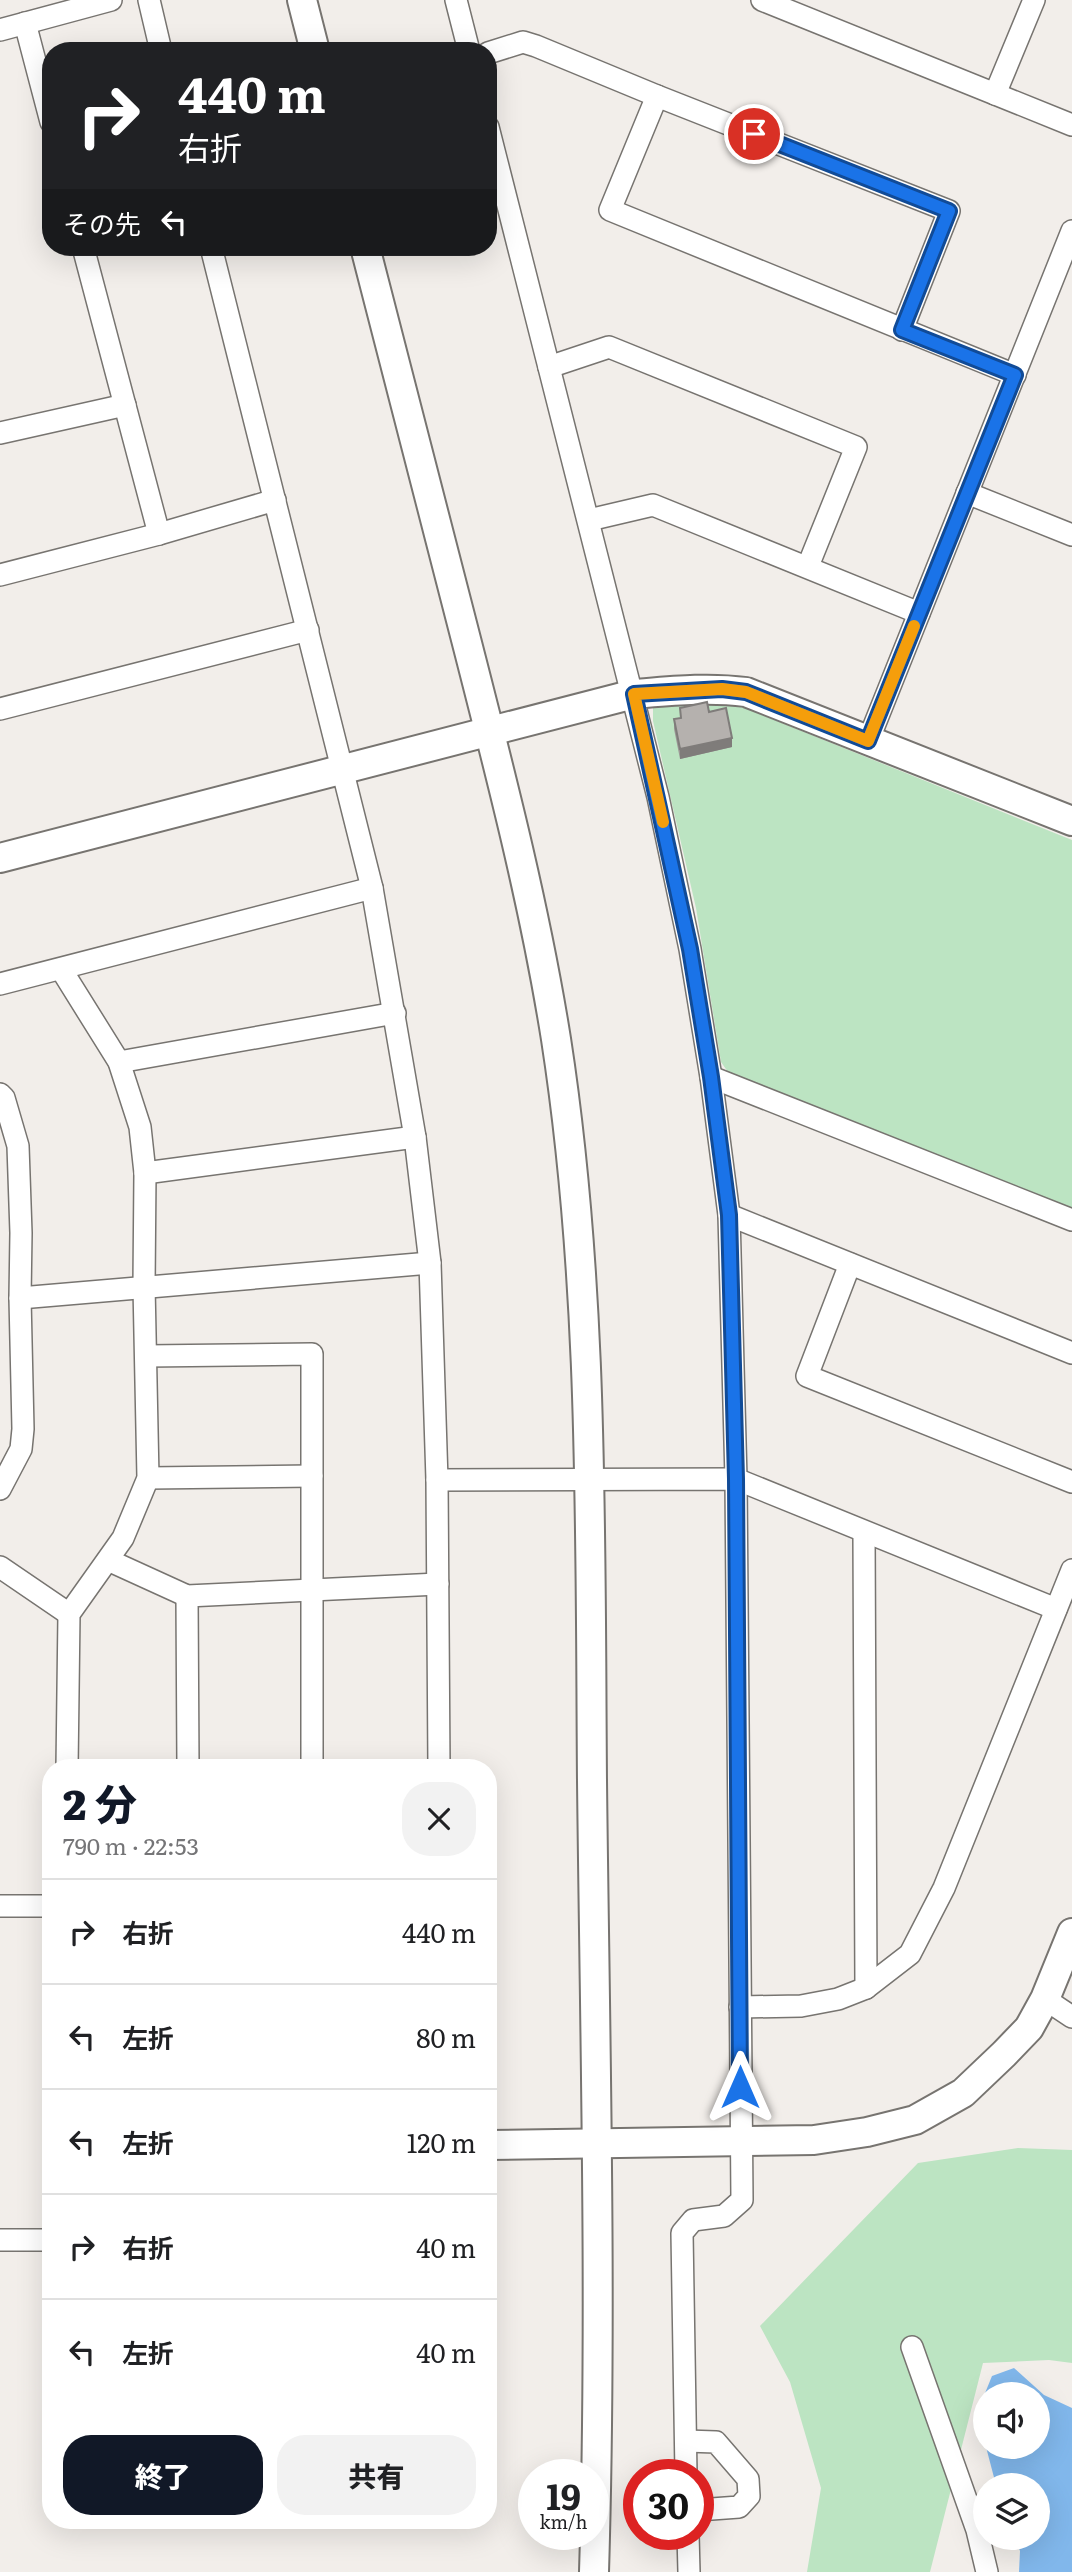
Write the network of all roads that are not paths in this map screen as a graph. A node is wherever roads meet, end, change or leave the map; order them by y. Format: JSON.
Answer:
{"nodes":[{"id":1,"x":111,"y":0,"type":"edge"},
{"id":2,"x":149,"y":0,"type":"edge"},
{"id":3,"x":302,"y":0,"type":"edge"},
{"id":4,"x":456,"y":0,"type":"edge"},
{"id":5,"x":762,"y":0,"type":"edge"},
{"id":6,"x":1034,"y":0,"type":"edge"},
{"id":7,"x":25,"y":23,"type":"junction"},
{"id":8,"x":0,"y":30,"type":"edge"},
{"id":9,"x":160,"y":42,"type":"edge"},
{"id":10,"x":313,"y":42,"type":"edge"},
{"id":11,"x":467,"y":42,"type":"edge"},
{"id":12,"x":497,"y":50,"type":"edge"},
{"id":13,"x":42,"y":88,"type":"edge"},
{"id":14,"x":995,"y":94,"type":"junction"},
{"id":15,"x":657,"y":96,"type":"junction"},
{"id":16,"x":1072,"y":125,"type":"edge"},
{"id":17,"x":497,"y":162,"type":"edge"},
{"id":18,"x":1072,"y":231,"type":"edge"},
{"id":19,"x":85,"y":256,"type":"edge"},
{"id":20,"x":213,"y":256,"type":"edge"},
{"id":21,"x":367,"y":256,"type":"edge"},
{"id":22,"x":1067,"y":259,"type":"edge"},
{"id":23,"x":902,"y":330,"type":"junction"},
{"id":24,"x":549,"y":367,"type":"junction"},
{"id":25,"x":1015,"y":375,"type":"junction"},
{"id":26,"x":125,"y":405,"type":"junction"},
{"id":27,"x":1,"y":428,"type":"edge"},
{"id":28,"x":967,"y":493,"type":"junction"},
{"id":29,"x":275,"y":500,"type":"junction"},
{"id":30,"x":589,"y":520,"type":"junction"},
{"id":31,"x":159,"y":534,"type":"junction"},
{"id":32,"x":1072,"y":536,"type":"edge"},
{"id":33,"x":808,"y":566,"type":"junction"},
{"id":34,"x":0,"y":575,"type":"edge"},
{"id":35,"x":919,"y":613,"type":"junction"},
{"id":36,"x":308,"y":630,"type":"junction"},
{"id":37,"x":634,"y":694,"type":"junction"},
{"id":38,"x":0,"y":709,"type":"edge"},
{"id":39,"x":490,"y":731,"type":"junction"},
{"id":40,"x":868,"y":741,"type":"junction"},
{"id":41,"x":342,"y":768,"type":"junction"},
{"id":42,"x":1072,"y":821,"type":"edge"},
{"id":43,"x":0,"y":858,"type":"edge"},
{"id":44,"x":372,"y":888,"type":"junction"},
{"id":45,"x":61,"y":968,"type":"junction"},
{"id":46,"x":0,"y":984,"type":"edge"},
{"id":47,"x":395,"y":1013,"type":"junction"},
{"id":48,"x":119,"y":1062,"type":"junction"},
{"id":49,"x":711,"y":1077,"type":"junction"},
{"id":50,"x":0,"y":1094,"type":"edge"},
{"id":51,"x":415,"y":1137,"type":"junction"},
{"id":52,"x":145,"y":1173,"type":"junction"},
{"id":53,"x":729,"y":1215,"type":"junction"},
{"id":54,"x":1072,"y":1220,"type":"edge"},
{"id":55,"x":430,"y":1263,"type":"junction"},
{"id":56,"x":850,"y":1264,"type":"junction"},
{"id":57,"x":144,"y":1286,"type":"junction"},
{"id":58,"x":20,"y":1298,"type":"junction"},
{"id":59,"x":1072,"y":1353,"type":"edge"},
{"id":60,"x":146,"y":1356,"type":"junction"},
{"id":61,"x":312,"y":1476,"type":"junction"},
{"id":62,"x":148,"y":1478,"type":"junction"},
{"id":63,"x":736,"y":1479,"type":"junction"},
{"id":64,"x":437,"y":1480,"type":"junction"},
{"id":65,"x":589,"y":1480,"type":"junction"},
{"id":66,"x":1072,"y":1482,"type":"edge"},
{"id":67,"x":0,"y":1489,"type":"edge"},
{"id":68,"x":864,"y":1533,"type":"junction"},
{"id":69,"x":108,"y":1560,"type":"junction"},
{"id":70,"x":0,"y":1567,"type":"edge"},
{"id":71,"x":1072,"y":1570,"type":"edge"},
{"id":72,"x":438,"y":1584,"type":"junction"},
{"id":73,"x":312,"y":1591,"type":"junction"},
{"id":74,"x":187,"y":1596,"type":"junction"},
{"id":75,"x":1056,"y":1609,"type":"junction"},
{"id":76,"x":69,"y":1614,"type":"junction"},
{"id":77,"x":67,"y":1759,"type":"edge"},
{"id":78,"x":188,"y":1759,"type":"edge"},
{"id":79,"x":312,"y":1759,"type":"edge"},
{"id":80,"x":439,"y":1759,"type":"edge"},
{"id":81,"x":0,"y":1906,"type":"edge"},
{"id":82,"x":42,"y":1906,"type":"edge"},
{"id":83,"x":1072,"y":1933,"type":"edge"},
{"id":84,"x":866,"y":1988,"type":"junction"},
{"id":85,"x":1045,"y":1999,"type":"junction"},
{"id":86,"x":740,"y":2007,"type":"junction"},
{"id":87,"x":1072,"y":2017,"type":"edge"},
{"id":88,"x":741,"y":2141,"type":"junction"},
{"id":89,"x":596,"y":2143,"type":"junction"},
{"id":90,"x":497,"y":2145,"type":"edge"},
{"id":91,"x":42,"y":2240,"type":"edge"},
{"id":92,"x":0,"y":2241,"type":"edge"},
{"id":93,"x":912,"y":2347,"type":"dead end"},
{"id":94,"x":686,"y":2441,"type":"junction"},
{"id":95,"x":687,"y":2459,"type":"edge"},
{"id":96,"x":714,"y":2509,"type":"edge"},
{"id":97,"x":688,"y":2550,"type":"edge"},
{"id":98,"x":594,"y":2572,"type":"edge"},
{"id":99,"x":689,"y":2572,"type":"edge"},
{"id":100,"x":988,"y":2572,"type":"edge"}],
"edges":[{"from":1,"to":7,"type":"street"},
{"from":2,"to":9,"type":"street"},
{"from":3,"to":10,"type":"street"},
{"from":4,"to":11,"type":"street"},
{"from":5,"to":14,"type":"street"},
{"from":6,"to":14,"type":"street"},
{"from":7,"to":8,"type":"street"},
{"from":7,"to":13,"type":"street"},
{"from":12,"to":15,"type":"street"},
{"from":14,"to":16,"type":"street"},
{"from":15,"to":23,"type":"street"},
{"from":15,"to":23,"type":"street"},
{"from":17,"to":24,"type":"street"},
{"from":18,"to":22,"type":"street"},
{"from":19,"to":26,"type":"street"},
{"from":20,"to":29,"type":"street"},
{"from":21,"to":39,"type":"street"},
{"from":22,"to":25,"type":"street"},
{"from":23,"to":25,"type":"street"},
{"from":24,"to":30,"type":"street"},
{"from":24,"to":33,"type":"street"},
{"from":25,"to":28,"type":"street"},
{"from":26,"to":27,"type":"street"},
{"from":26,"to":31,"type":"street"},
{"from":28,"to":32,"type":"street"},
{"from":28,"to":35,"type":"street"},
{"from":29,"to":31,"type":"street"},
{"from":29,"to":36,"type":"street"},
{"from":30,"to":33,"type":"street"},
{"from":30,"to":37,"type":"street"},
{"from":31,"to":34,"type":"street"},
{"from":33,"to":35,"type":"street"},
{"from":35,"to":40,"type":"street"},
{"from":36,"to":38,"type":"street"},
{"from":36,"to":41,"type":"street"},
{"from":37,"to":39,"type":"street"},
{"from":37,"to":40,"type":"street"},
{"from":37,"to":49,"type":"street"},
{"from":39,"to":41,"type":"street"},
{"from":39,"to":65,"type":"street"},
{"from":40,"to":42,"type":"street"},
{"from":41,"to":43,"type":"street"},
{"from":41,"to":44,"type":"street"},
{"from":44,"to":45,"type":"street"},
{"from":44,"to":47,"type":"street"},
{"from":45,"to":46,"type":"street"},
{"from":45,"to":48,"type":"street"},
{"from":47,"to":48,"type":"street"},
{"from":47,"to":51,"type":"street"},
{"from":48,"to":52,"type":"street"},
{"from":49,"to":53,"type":"street"},
{"from":49,"to":54,"type":"street"},
{"from":50,"to":58,"type":"street"},
{"from":51,"to":52,"type":"street"},
{"from":51,"to":55,"type":"street"},
{"from":52,"to":57,"type":"street"},
{"from":53,"to":56,"type":"street"},
{"from":53,"to":63,"type":"street"},
{"from":55,"to":57,"type":"street"},
{"from":55,"to":64,"type":"street"},
{"from":56,"to":59,"type":"street"},
{"from":56,"to":66,"type":"street"},
{"from":57,"to":58,"type":"street"},
{"from":57,"to":60,"type":"street"},
{"from":58,"to":67,"type":"street"},
{"from":60,"to":61,"type":"street"},
{"from":60,"to":62,"type":"street"},
{"from":61,"to":62,"type":"street"},
{"from":61,"to":73,"type":"street"},
{"from":62,"to":69,"type":"street"},
{"from":63,"to":65,"type":"street"},
{"from":63,"to":68,"type":"street"},
{"from":63,"to":86,"type":"street"},
{"from":64,"to":65,"type":"street"},
{"from":64,"to":72,"type":"street"},
{"from":65,"to":89,"type":"street"},
{"from":68,"to":75,"type":"street"},
{"from":68,"to":84,"type":"street"},
{"from":69,"to":74,"type":"street"},
{"from":69,"to":76,"type":"street"},
{"from":70,"to":76,"type":"street"},
{"from":71,"to":75,"type":"street"},
{"from":72,"to":73,"type":"street"},
{"from":72,"to":80,"type":"street"},
{"from":73,"to":74,"type":"street"},
{"from":73,"to":79,"type":"street"},
{"from":74,"to":78,"type":"street"},
{"from":75,"to":84,"type":"street"},
{"from":76,"to":77,"type":"street"},
{"from":81,"to":82,"type":"street"},
{"from":83,"to":85,"type":"street"},
{"from":84,"to":86,"type":"street"},
{"from":85,"to":87,"type":"street"},
{"from":85,"to":88,"type":"street"},
{"from":86,"to":88,"type":"street"},
{"from":88,"to":89,"type":"street"},
{"from":88,"to":94,"type":"street"},
{"from":89,"to":90,"type":"street"},
{"from":89,"to":98,"type":"street"},
{"from":91,"to":92,"type":"street"},
{"from":93,"to":100,"type":"street"},
{"from":94,"to":95,"type":"street"},
{"from":94,"to":96,"type":"street"},
{"from":97,"to":99,"type":"street"}]}
